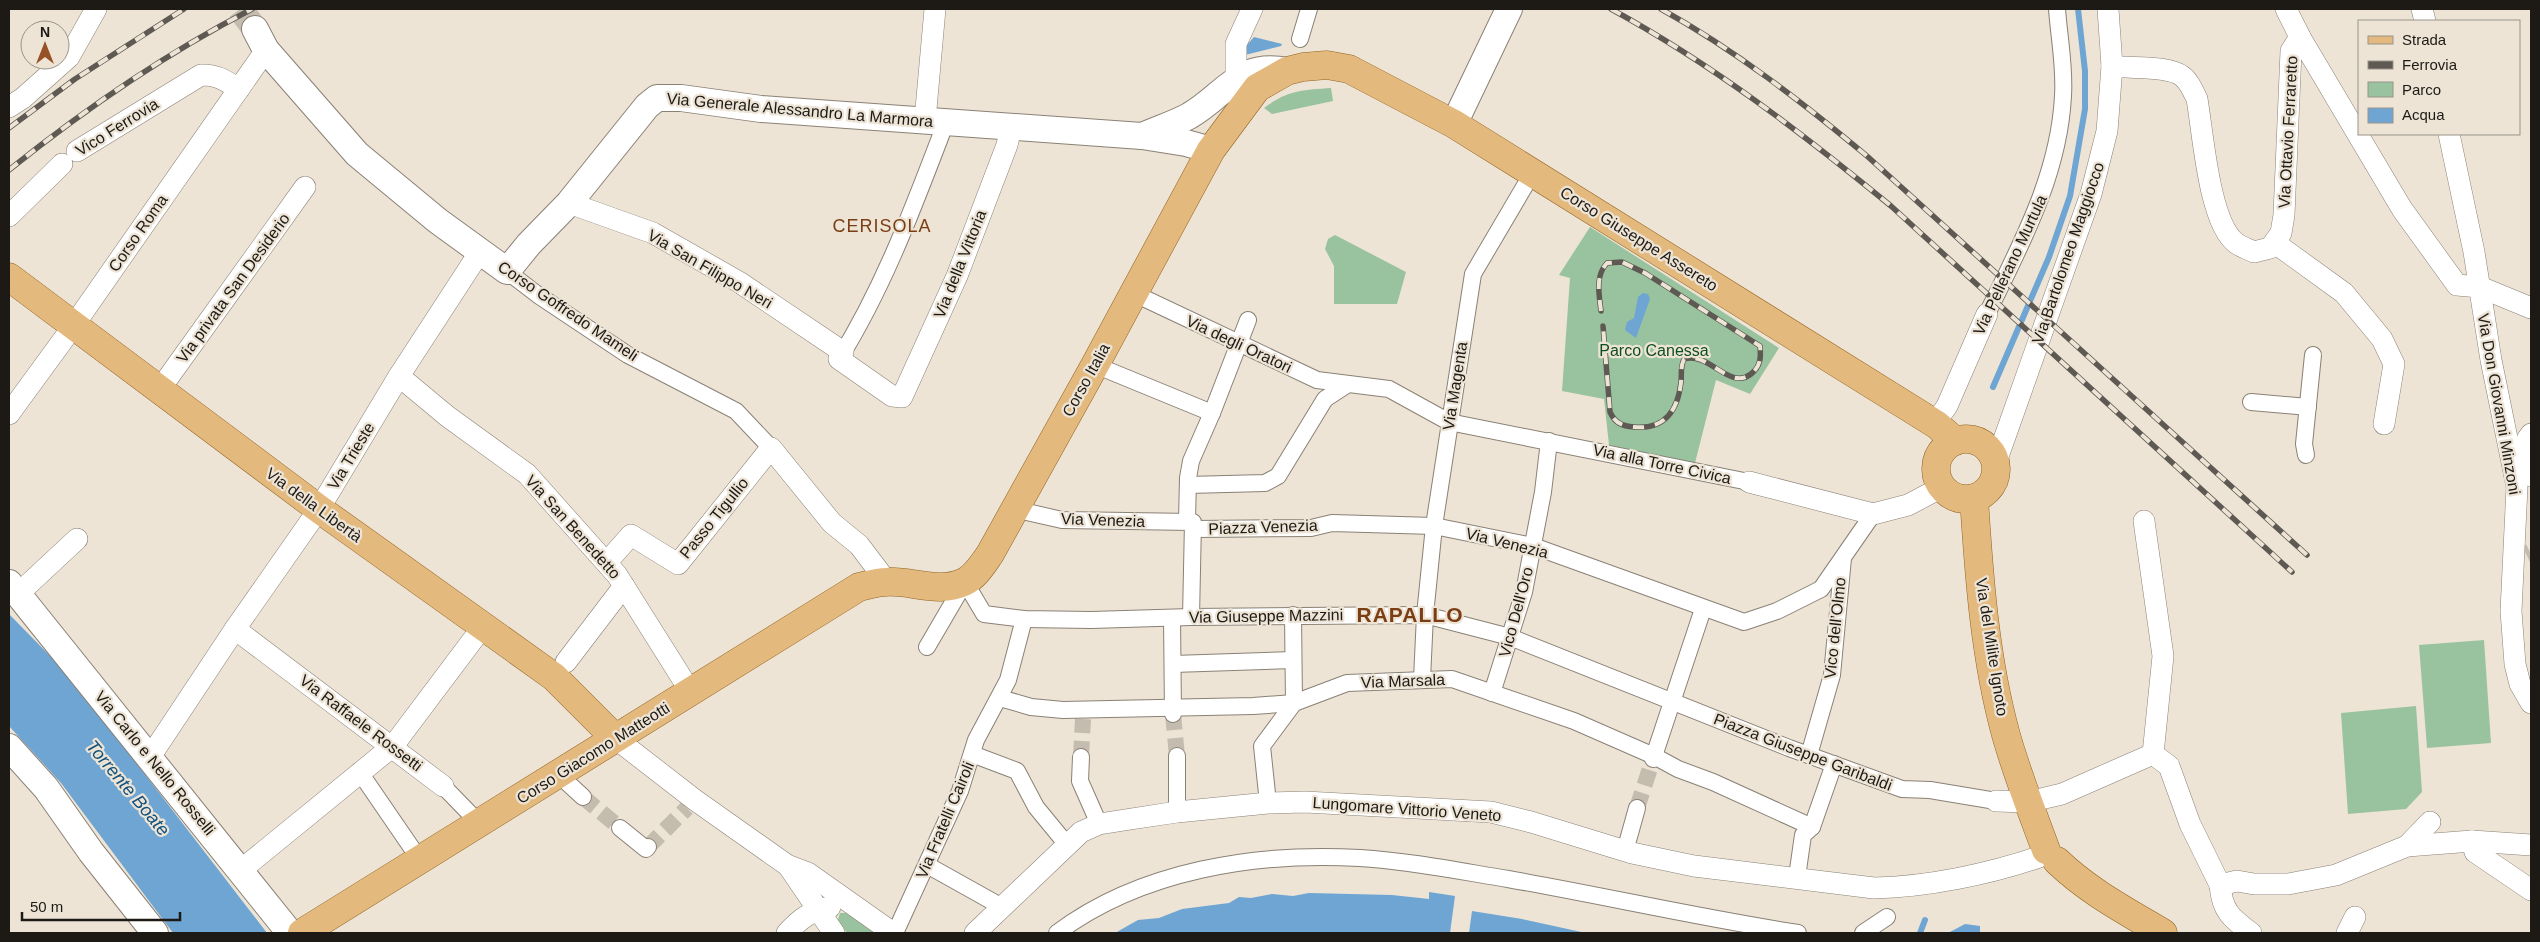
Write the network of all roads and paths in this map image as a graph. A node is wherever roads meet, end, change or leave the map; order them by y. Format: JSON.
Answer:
{"nodes":[{"id":1,"x":96,"y":9,"type":"edge"},
{"id":2,"x":935,"y":9,"type":"edge"},
{"id":3,"x":1252,"y":9,"type":"edge"},
{"id":4,"x":1308,"y":9,"type":"edge"},
{"id":5,"x":1509,"y":9,"type":"edge"},
{"id":6,"x":2057,"y":9,"type":"edge"},
{"id":7,"x":2108,"y":9,"type":"edge"},
{"id":8,"x":2286,"y":9,"type":"edge"},
{"id":9,"x":2300,"y":37,"type":"junction"},
{"id":10,"x":1300,"y":39,"type":"dead end"},
{"id":11,"x":261,"y":40,"type":"joint"},
{"id":12,"x":2112,"y":66,"type":"junction"},
{"id":13,"x":1287,"y":71,"type":"junction"},
{"id":14,"x":1236,"y":80,"type":"junction"},
{"id":15,"x":239,"y":89,"type":"junction"},
{"id":16,"x":9,"y":108,"type":"edge"},
{"id":17,"x":1194,"y":112,"type":"junction"},
{"id":18,"x":1237,"y":115,"type":"junction"},
{"id":19,"x":936,"y":121,"type":"junction"},
{"id":20,"x":1454,"y":124,"type":"junction"},
{"id":21,"x":1011,"y":128,"type":"junction"},
{"id":22,"x":2449,"y":135,"type":"edge"},
{"id":23,"x":1142,"y":136,"type":"junction"},
{"id":24,"x":1211,"y":150,"type":"junction"},
{"id":25,"x":1533,"y":172,"type":"junction"},
{"id":26,"x":305,"y":187,"type":"dead end"},
{"id":27,"x":569,"y":203,"type":"junction"},
{"id":28,"x":9,"y":216,"type":"edge"},
{"id":29,"x":2275,"y":243,"type":"junction"},
{"id":30,"x":480,"y":250,"type":"junction"},
{"id":31,"x":507,"y":271,"type":"junction"},
{"id":32,"x":9,"y":277,"type":"edge"},
{"id":33,"x":2480,"y":287,"type":"junction"},
{"id":34,"x":1132,"y":293,"type":"junction"},
{"id":35,"x":2531,"y":308,"type":"edge"},
{"id":36,"x":1987,"y":314,"type":"joint"},
{"id":37,"x":1248,"y":320,"type":"dead end"},
{"id":38,"x":74,"y":325,"type":"junction"},
{"id":39,"x":1238,"y":343,"type":"junction"},
{"id":40,"x":2313,"y":355,"type":"dead end"},
{"id":41,"x":841,"y":356,"type":"junction"},
{"id":42,"x":1095,"y":365,"type":"junction"},
{"id":43,"x":399,"y":376,"type":"junction"},
{"id":44,"x":1348,"y":384,"type":"junction"},
{"id":45,"x":160,"y":389,"type":"junction"},
{"id":46,"x":902,"y":397,"type":"joint"},
{"id":47,"x":2251,"y":402,"type":"dead end"},
{"id":48,"x":2308,"y":407,"type":"junction"},
{"id":49,"x":1212,"y":413,"type":"junction"},
{"id":50,"x":9,"y":414,"type":"edge"},
{"id":51,"x":1929,"y":420,"type":"junction"},
{"id":52,"x":1449,"y":422,"type":"junction"},
{"id":53,"x":2384,"y":424,"type":"dead end"},
{"id":54,"x":2531,"y":434,"type":"edge"},
{"id":55,"x":1549,"y":441,"type":"junction"},
{"id":56,"x":771,"y":448,"type":"junction"},
{"id":57,"x":1947,"y":450,"type":"junction"},
{"id":58,"x":2306,"y":455,"type":"dead end"},
{"id":59,"x":1996,"y":462,"type":"junction"},
{"id":60,"x":2531,"y":476,"type":"edge"},
{"id":61,"x":1188,"y":482,"type":"junction"},
{"id":62,"x":1749,"y":482,"type":"joint"},
{"id":63,"x":1942,"y":488,"type":"junction"},
{"id":64,"x":1974,"y":498,"type":"junction"},
{"id":65,"x":319,"y":509,"type":"junction"},
{"id":66,"x":1014,"y":509,"type":"junction"},
{"id":67,"x":1872,"y":514,"type":"junction"},
{"id":68,"x":2144,"y":521,"type":"dead end"},
{"id":69,"x":1332,"y":523,"type":"joint"},
{"id":70,"x":1434,"y":526,"type":"junction"},
{"id":71,"x":1192,"y":529,"type":"junction"},
{"id":72,"x":77,"y":539,"type":"dead end"},
{"id":73,"x":1533,"y":546,"type":"junction"},
{"id":74,"x":1843,"y":558,"type":"junction"},
{"id":75,"x":606,"y":562,"type":"junction"},
{"id":76,"x":887,"y":582,"type":"junction"},
{"id":77,"x":965,"y":582,"type":"junction"},
{"id":78,"x":624,"y":586,"type":"junction"},
{"id":79,"x":13,"y":589,"type":"edge"},
{"id":80,"x":1703,"y":609,"type":"junction"},
{"id":81,"x":1425,"y":615,"type":"junction"},
{"id":82,"x":1191,"y":616,"type":"junction"},
{"id":83,"x":1293,"y":616,"type":"junction"},
{"id":84,"x":1172,"y":618,"type":"junction"},
{"id":85,"x":1024,"y":619,"type":"junction"},
{"id":86,"x":484,"y":625,"type":"junction"},
{"id":87,"x":235,"y":630,"type":"junction"},
{"id":88,"x":1510,"y":637,"type":"junction"},
{"id":89,"x":927,"y":647,"type":"dead end"},
{"id":90,"x":1293,"y":660,"type":"junction"},
{"id":91,"x":566,"y":662,"type":"dead end"},
{"id":92,"x":1173,"y":664,"type":"junction"},
{"id":93,"x":1422,"y":679,"type":"junction"},
{"id":94,"x":690,"y":691,"type":"junction"},
{"id":95,"x":1492,"y":693,"type":"junction"},
{"id":96,"x":1000,"y":698,"type":"junction"},
{"id":97,"x":1672,"y":702,"type":"junction"},
{"id":98,"x":1294,"y":703,"type":"junction"},
{"id":99,"x":2531,"y":703,"type":"edge"},
{"id":100,"x":1173,"y":711,"type":"junction"},
{"id":101,"x":614,"y":738,"type":"junction"},
{"id":102,"x":393,"y":746,"type":"junction"},
{"id":103,"x":9,"y":747,"type":"edge"},
{"id":104,"x":972,"y":754,"type":"junction"},
{"id":105,"x":2153,"y":754,"type":"junction"},
{"id":106,"x":1809,"y":755,"type":"junction"},
{"id":107,"x":1177,"y":756,"type":"tunnel mouth"},
{"id":108,"x":1081,"y":757,"type":"tunnel mouth"},
{"id":109,"x":150,"y":758,"type":"junction"},
{"id":110,"x":1654,"y":758,"type":"junction"},
{"id":111,"x":1834,"y":764,"type":"junction"},
{"id":112,"x":359,"y":772,"type":"junction"},
{"id":113,"x":559,"y":775,"type":"junction"},
{"id":114,"x":443,"y":786,"type":"joint"},
{"id":115,"x":583,"y":797,"type":"tunnel mouth"},
{"id":116,"x":1996,"y":800,"type":"joint"},
{"id":117,"x":2028,"y":802,"type":"junction"},
{"id":118,"x":1268,"y":803,"type":"junction"},
{"id":119,"x":1637,"y":808,"type":"tunnel mouth"},
{"id":120,"x":1177,"y":812,"type":"junction"},
{"id":121,"x":2430,"y":822,"type":"dead end"},
{"id":122,"x":480,"y":824,"type":"junction"},
{"id":123,"x":1099,"y":824,"type":"junction"},
{"id":124,"x":1812,"y":827,"type":"junction"},
{"id":125,"x":620,"y":828,"type":"tunnel mouth"},
{"id":126,"x":2472,"y":841,"type":"junction"},
{"id":127,"x":2531,"y":845,"type":"edge"},
{"id":128,"x":1068,"y":846,"type":"junction"},
{"id":129,"x":2407,"y":846,"type":"junction"},
{"id":130,"x":648,"y":847,"type":"dead end"},
{"id":131,"x":1625,"y":851,"type":"junction"},
{"id":132,"x":420,"y":860,"type":"junction"},
{"id":133,"x":2042,"y":860,"type":"junction"},
{"id":134,"x":927,"y":864,"type":"junction"},
{"id":135,"x":788,"y":865,"type":"junction"},
{"id":136,"x":241,"y":870,"type":"junction"},
{"id":137,"x":1797,"y":878,"type":"junction"},
{"id":138,"x":2220,"y":885,"type":"junction"},
{"id":139,"x":2531,"y":890,"type":"edge"},
{"id":140,"x":852,"y":905,"type":"junction"},
{"id":141,"x":1004,"y":908,"type":"junction"},
{"id":142,"x":817,"y":909,"type":"junction"},
{"id":143,"x":1887,"y":917,"type":"dead end"},
{"id":144,"x":155,"y":933,"type":"edge"},
{"id":145,"x":290,"y":933,"type":"edge"},
{"id":146,"x":302,"y":933,"type":"edge"},
{"id":147,"x":787,"y":933,"type":"edge"},
{"id":148,"x":834,"y":933,"type":"edge"},
{"id":149,"x":894,"y":933,"type":"edge"},
{"id":150,"x":975,"y":933,"type":"edge"},
{"id":151,"x":1057,"y":933,"type":"edge"},
{"id":152,"x":1798,"y":933,"type":"edge"},
{"id":153,"x":1863,"y":933,"type":"edge"},
{"id":154,"x":2164,"y":933,"type":"edge"},
{"id":155,"x":2251,"y":933,"type":"edge"}],
"edges":[{"from":1,"to":16,"type":"street"},
{"from":2,"to":19,"type":"street"},
{"from":3,"to":14,"type":"street"},
{"from":4,"to":10,"type":"street"},
{"from":5,"to":20,"type":"street"},
{"from":6,"to":36,"type":"street","name":"Via Pellerano Murtula"},
{"from":7,"to":12,"type":"street","name":"Via Bartolomeo Maggiocco"},
{"from":8,"to":9,"type":"street"},
{"from":9,"to":29,"type":"street","name":"Via Ottavio Ferraretto"},
{"from":9,"to":33,"type":"street","name":"Via Ottavio Ferraretto"},
{"from":11,"to":15,"type":"street","name":"Corso Roma"},
{"from":11,"to":30,"type":"street","name":"Corso Goffredo Mameli"},
{"from":12,"to":29,"type":"street"},
{"from":12,"to":59,"type":"street","name":"Via Bartolomeo Maggiocco"},
{"from":13,"to":14,"type":"street","name":"Via Generale Alessandro La Marmora"},
{"from":13,"to":18,"type":"main road","name":"Corso Italia"},
{"from":13,"to":20,"type":"main road","name":"Corso Giuseppe Assereto"},
{"from":14,"to":17,"type":"street","name":"Via Generale Alessandro La Marmora"},
{"from":15,"to":28,"type":"street","name":"Vico Ferrovia"},
{"from":15,"to":38,"type":"street","name":"Corso Roma"},
{"from":17,"to":18,"type":"street"},
{"from":17,"to":23,"type":"street","name":"Via Generale Alessandro La Marmora"},
{"from":18,"to":24,"type":"main road","name":"Corso Italia"},
{"from":19,"to":21,"type":"street","name":"Via Generale Alessandro La Marmora"},
{"from":19,"to":27,"type":"street","name":"Via Generale Alessandro La Marmora"},
{"from":19,"to":41,"type":"street"},
{"from":20,"to":25,"type":"main road","name":"Corso Giuseppe Assereto"},
{"from":21,"to":23,"type":"street","name":"Via Generale Alessandro La Marmora"},
{"from":21,"to":46,"type":"street","name":"Via della Vittoria"},
{"from":22,"to":33,"type":"street","name":"Via Don Giovanni Minzoni"},
{"from":23,"to":24,"type":"street","name":"Via Generale Alessandro La Marmora"},
{"from":24,"to":34,"type":"main road","name":"Corso Italia"},
{"from":25,"to":51,"type":"main road","name":"Corso Giuseppe Assereto"},
{"from":25,"to":52,"type":"street","name":"Via Magenta"},
{"from":26,"to":45,"type":"street","name":"Via privata San Desiderio"},
{"from":27,"to":31,"type":"street","name":"Via Generale Alessandro La Marmora"},
{"from":27,"to":41,"type":"street","name":"Via San Filippo Neri"},
{"from":29,"to":53,"type":"street"},
{"from":30,"to":31,"type":"street","name":"Corso Goffredo Mameli"},
{"from":30,"to":43,"type":"street","name":"Via Trieste"},
{"from":31,"to":56,"type":"street","name":"Corso Goffredo Mameli"},
{"from":32,"to":38,"type":"main road","name":"Via della Libertà"},
{"from":33,"to":35,"type":"street","name":"Via Ottavio Ferraretto"},
{"from":33,"to":99,"type":"street","name":"Via Don Giovanni Minzoni"},
{"from":34,"to":39,"type":"street","name":"Via degli Oratori"},
{"from":34,"to":42,"type":"main road","name":"Corso Italia"},
{"from":36,"to":51,"type":"street","name":"Via Pellerano Murtula"},
{"from":37,"to":39,"type":"street"},
{"from":38,"to":45,"type":"main road","name":"Via della Libertà"},
{"from":38,"to":50,"type":"street","name":"Corso Roma"},
{"from":39,"to":44,"type":"street","name":"Via degli Oratori"},
{"from":39,"to":49,"type":"street"},
{"from":40,"to":48,"type":"street"},
{"from":41,"to":46,"type":"street","name":"Via San Filippo Neri"},
{"from":42,"to":49,"type":"street"},
{"from":42,"to":66,"type":"main road","name":"Corso Italia"},
{"from":43,"to":65,"type":"street","name":"Via Trieste"},
{"from":43,"to":75,"type":"street","name":"Via San Benedetto"},
{"from":44,"to":52,"type":"street","name":"Via degli Oratori"},
{"from":44,"to":61,"type":"street"},
{"from":45,"to":65,"type":"main road","name":"Via della Libertà"},
{"from":47,"to":48,"type":"street"},
{"from":48,"to":58,"type":"street"},
{"from":49,"to":61,"type":"street"},
{"from":51,"to":57,"type":"main road","name":"Corso Giuseppe Assereto"},
{"from":52,"to":55,"type":"street","name":"Via alla Torre Civica"},
{"from":52,"to":70,"type":"street","name":"Via Magenta"},
{"from":54,"to":60,"type":"street"},
{"from":55,"to":62,"type":"street","name":"Via alla Torre Civica"},
{"from":55,"to":73,"type":"street","name":"Vico Dell'Oro"},
{"from":56,"to":75,"type":"street","name":"Passo Tigullio"},
{"from":56,"to":76,"type":"street","name":"Corso Goffredo Mameli"},
{"from":57,"to":59,"type":"main road"},
{"from":57,"to":63,"type":"main road"},
{"from":59,"to":64,"type":"main road"},
{"from":61,"to":71,"type":"street"},
{"from":62,"to":67,"type":"street","name":"Via alla Torre Civica"},
{"from":63,"to":64,"type":"main road"},
{"from":63,"to":67,"type":"street"},
{"from":64,"to":117,"type":"main road","name":"Via del Milite Ignoto"},
{"from":65,"to":86,"type":"main road","name":"Via della Libertà"},
{"from":65,"to":87,"type":"street","name":"Via Trieste"},
{"from":66,"to":71,"type":"street","name":"Via Venezia"},
{"from":66,"to":77,"type":"main road","name":"Corso Italia"},
{"from":67,"to":74,"type":"street","name":"Via Venezia"},
{"from":68,"to":105,"type":"street"},
{"from":69,"to":70,"type":"street","name":"Via Venezia"},
{"from":69,"to":71,"type":"street","name":"Piazza Venezia"},
{"from":70,"to":73,"type":"street","name":"Via Venezia"},
{"from":70,"to":81,"type":"street","name":"Via Magenta"},
{"from":71,"to":82,"type":"street"},
{"from":72,"to":79,"type":"street","name":"Via Carlo e Nello Rosselli"},
{"from":73,"to":80,"type":"street","name":"Via Venezia"},
{"from":73,"to":88,"type":"street","name":"Vico Dell'Oro"},
{"from":74,"to":80,"type":"street","name":"Via Venezia"},
{"from":74,"to":106,"type":"street","name":"Vico dell’Olmo"},
{"from":75,"to":78,"type":"street","name":"Via San Benedetto"},
{"from":76,"to":77,"type":"main road"},
{"from":76,"to":94,"type":"main road","name":"Corso Giacomo Matteotti"},
{"from":77,"to":85,"type":"street","name":"Via Giuseppe Mazzini"},
{"from":77,"to":89,"type":"street"},
{"from":78,"to":91,"type":"street"},
{"from":78,"to":94,"type":"street","name":"Via San Benedetto"},
{"from":79,"to":109,"type":"street","name":"Via Carlo e Nello Rosselli"},
{"from":80,"to":97,"type":"street"},
{"from":81,"to":83,"type":"street","name":"Via Giuseppe Mazzini"},
{"from":81,"to":88,"type":"street","name":"Via Giuseppe Mazzini"},
{"from":81,"to":93,"type":"street","name":"Via Magenta"},
{"from":82,"to":83,"type":"street","name":"Via Giuseppe Mazzini"},
{"from":82,"to":84,"type":"street","name":"Via Giuseppe Mazzini"},
{"from":83,"to":90,"type":"street"},
{"from":84,"to":85,"type":"street","name":"Via Giuseppe Mazzini"},
{"from":84,"to":92,"type":"street"},
{"from":85,"to":96,"type":"street","name":"Via Fratelli Cairoli"},
{"from":86,"to":101,"type":"main road","name":"Via della Libertà"},
{"from":86,"to":102,"type":"street"},
{"from":87,"to":102,"type":"street","name":"Via Raffaele Rossetti"},
{"from":87,"to":109,"type":"street","name":"Via Trieste"},
{"from":88,"to":95,"type":"street","name":"Vico Dell'Oro"},
{"from":88,"to":97,"type":"street","name":"Via Giuseppe Mazzini"},
{"from":90,"to":92,"type":"street"},
{"from":90,"to":98,"type":"street"},
{"from":92,"to":100,"type":"street"},
{"from":93,"to":95,"type":"street","name":"Via Marsala"},
{"from":93,"to":98,"type":"street","name":"Via Marsala"},
{"from":94,"to":101,"type":"main road","name":"Corso Giacomo Matteotti"},
{"from":95,"to":110,"type":"street","name":"Via Marsala"},
{"from":96,"to":100,"type":"street","name":"Via Marsala"},
{"from":96,"to":104,"type":"street","name":"Via Fratelli Cairoli"},
{"from":97,"to":106,"type":"street","name":"Piazza Giuseppe Garibaldi"},
{"from":97,"to":110,"type":"street"},
{"from":98,"to":100,"type":"street","name":"Via Marsala"},
{"from":98,"to":118,"type":"street"},
{"from":101,"to":113,"type":"main road","name":"Corso Giacomo Matteotti"},
{"from":101,"to":135,"type":"street"},
{"from":102,"to":112,"type":"street"},
{"from":102,"to":114,"type":"street","name":"Via Raffaele Rossetti"},
{"from":103,"to":144,"type":"street"},
{"from":104,"to":128,"type":"street"},
{"from":104,"to":134,"type":"street","name":"Via Fratelli Cairoli"},
{"from":105,"to":117,"type":"street"},
{"from":105,"to":138,"type":"street"},
{"from":106,"to":111,"type":"street","name":"Piazza Giuseppe Garibaldi"},
{"from":107,"to":120,"type":"street"},
{"from":108,"to":123,"type":"street"},
{"from":109,"to":136,"type":"street","name":"Via Carlo e Nello Rosselli"},
{"from":110,"to":124,"type":"street","name":"Via Marsala"},
{"from":111,"to":116,"type":"street","name":"Piazza Giuseppe Garibaldi"},
{"from":111,"to":124,"type":"street"},
{"from":112,"to":132,"type":"street"},
{"from":112,"to":136,"type":"street"},
{"from":113,"to":115,"type":"street"},
{"from":113,"to":122,"type":"main road","name":"Corso Giacomo Matteotti"},
{"from":114,"to":122,"type":"street","name":"Via Raffaele Rossetti"},
{"from":116,"to":117,"type":"street"},
{"from":117,"to":133,"type":"main road","name":"Via del Milite Ignoto"},
{"from":118,"to":120,"type":"street","name":"Lungomare Vittorio Veneto"},
{"from":118,"to":131,"type":"street","name":"Lungomare Vittorio Veneto"},
{"from":119,"to":131,"type":"street"},
{"from":120,"to":123,"type":"street","name":"Lungomare Vittorio Veneto"},
{"from":121,"to":129,"type":"street"},
{"from":122,"to":132,"type":"main road","name":"Corso Giacomo Matteotti"},
{"from":123,"to":128,"type":"street","name":"Lungomare Vittorio Veneto"},
{"from":124,"to":137,"type":"street"},
{"from":125,"to":130,"type":"street"},
{"from":126,"to":127,"type":"street"},
{"from":126,"to":129,"type":"street"},
{"from":126,"to":139,"type":"street"},
{"from":128,"to":141,"type":"street","name":"Lungomare Vittorio Veneto"},
{"from":129,"to":138,"type":"street"},
{"from":131,"to":137,"type":"street","name":"Lungomare Vittorio Veneto"},
{"from":132,"to":146,"type":"main road","name":"Corso Giacomo Matteotti"},
{"from":133,"to":137,"type":"street","name":"Lungomare Vittorio Veneto"},
{"from":133,"to":154,"type":"main road"},
{"from":134,"to":141,"type":"street"},
{"from":134,"to":149,"type":"street","name":"Via Fratelli Cairoli"},
{"from":135,"to":140,"type":"street"},
{"from":135,"to":142,"type":"street"},
{"from":136,"to":145,"type":"street","name":"Via Carlo e Nello Rosselli"},
{"from":138,"to":155,"type":"street"},
{"from":140,"to":142,"type":"street"},
{"from":140,"to":149,"type":"street"},
{"from":141,"to":150,"type":"street","name":"Lungomare Vittorio Veneto"},
{"from":142,"to":147,"type":"street"},
{"from":142,"to":148,"type":"street"},
{"from":143,"to":153,"type":"street"},
{"from":151,"to":152,"type":"street"}]}
